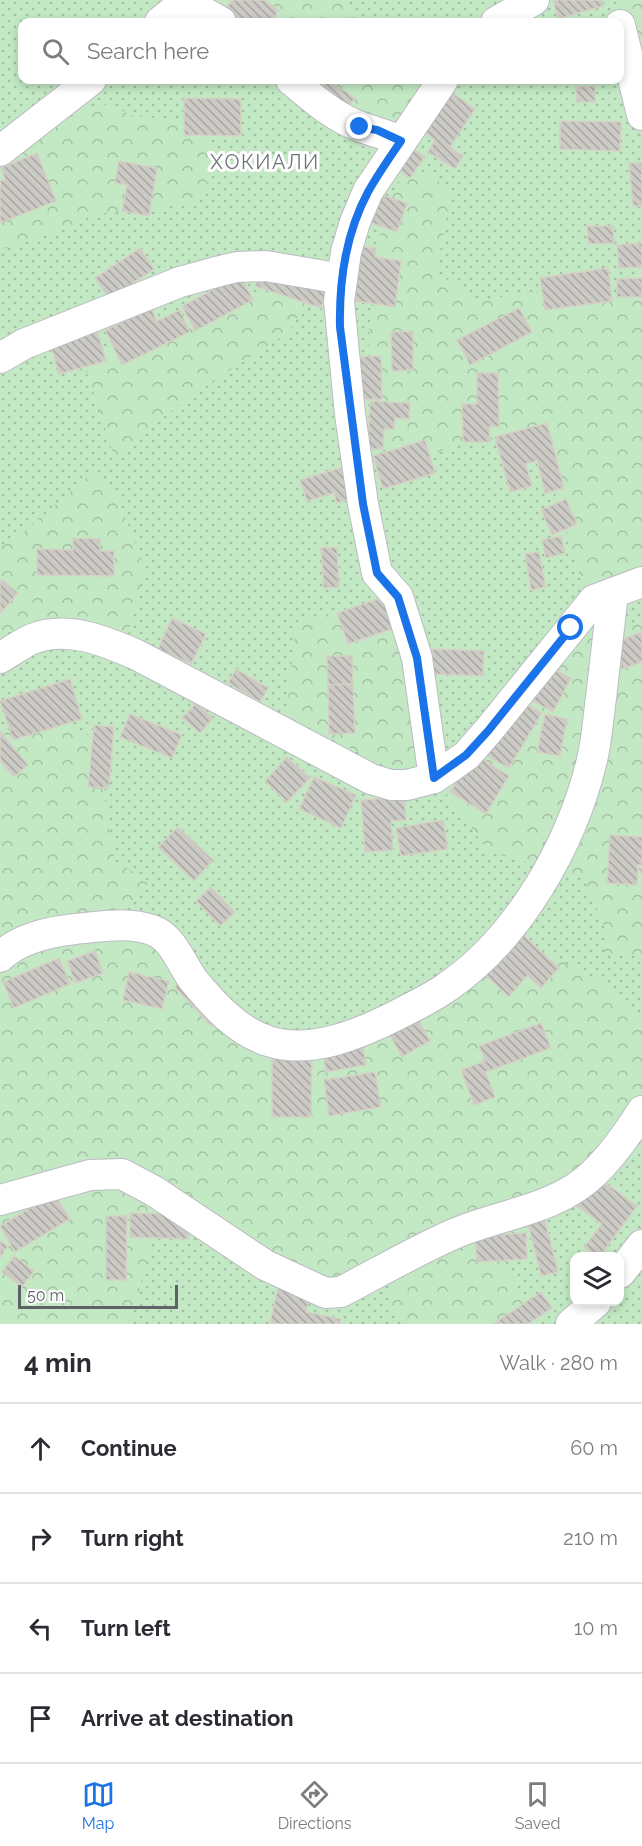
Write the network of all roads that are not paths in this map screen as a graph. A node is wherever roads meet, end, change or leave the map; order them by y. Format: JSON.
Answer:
{"nodes":[{"id":1,"x":534,"y":0,"type":"edge"},
{"id":2,"x":613,"y":0,"type":"edge"},
{"id":3,"x":187,"y":1,"type":"edge"},
{"id":4,"x":165,"y":18,"type":"edge"},
{"id":5,"x":215,"y":18,"type":"edge"},
{"id":6,"x":503,"y":18,"type":"edge"},
{"id":7,"x":618,"y":18,"type":"edge"},
{"id":8,"x":624,"y":44,"type":"edge"},
{"id":9,"x":86,"y":84,"type":"edge"},
{"id":10,"x":296,"y":84,"type":"edge"},
{"id":11,"x":440,"y":84,"type":"edge"},
{"id":12,"x":642,"y":115,"type":"edge"},
{"id":13,"x":401,"y":141,"type":"junction"},
{"id":14,"x":0,"y":152,"type":"edge"},
{"id":15,"x":342,"y":279,"type":"junction"},
{"id":16,"x":0,"y":358,"type":"edge"},
{"id":17,"x":642,"y":582,"type":"edge"},
{"id":18,"x":613,"y":592,"type":"junction"},
{"id":19,"x":0,"y":658,"type":"edge"},
{"id":20,"x":434,"y":778,"type":"junction"},
{"id":21,"x":0,"y":957,"type":"edge"},
{"id":22,"x":642,"y":1111,"type":"edge"},
{"id":23,"x":0,"y":1200,"type":"edge"},
{"id":24,"x":642,"y":1245,"type":"edge"},
{"id":25,"x":624,"y":1268,"type":"edge"},
{"id":26,"x":591,"y":1306,"type":"edge"},
{"id":27,"x":571,"y":1324,"type":"edge"}],
"edges":[{"from":1,"to":6,"type":"street"},
{"from":2,"to":7,"type":"street"},
{"from":3,"to":4,"type":"street"},
{"from":3,"to":5,"type":"street"},
{"from":8,"to":12,"type":"street"},
{"from":9,"to":14,"type":"street"},
{"from":10,"to":13,"type":"street"},
{"from":11,"to":13,"type":"street"},
{"from":13,"to":15,"type":"street"},
{"from":15,"to":16,"type":"street"},
{"from":15,"to":20,"type":"street"},
{"from":17,"to":18,"type":"street"},
{"from":18,"to":20,"type":"street"},
{"from":18,"to":21,"type":"street"},
{"from":19,"to":20,"type":"street"},
{"from":22,"to":23,"type":"street"},
{"from":24,"to":25,"type":"street"},
{"from":26,"to":27,"type":"street"}]}
